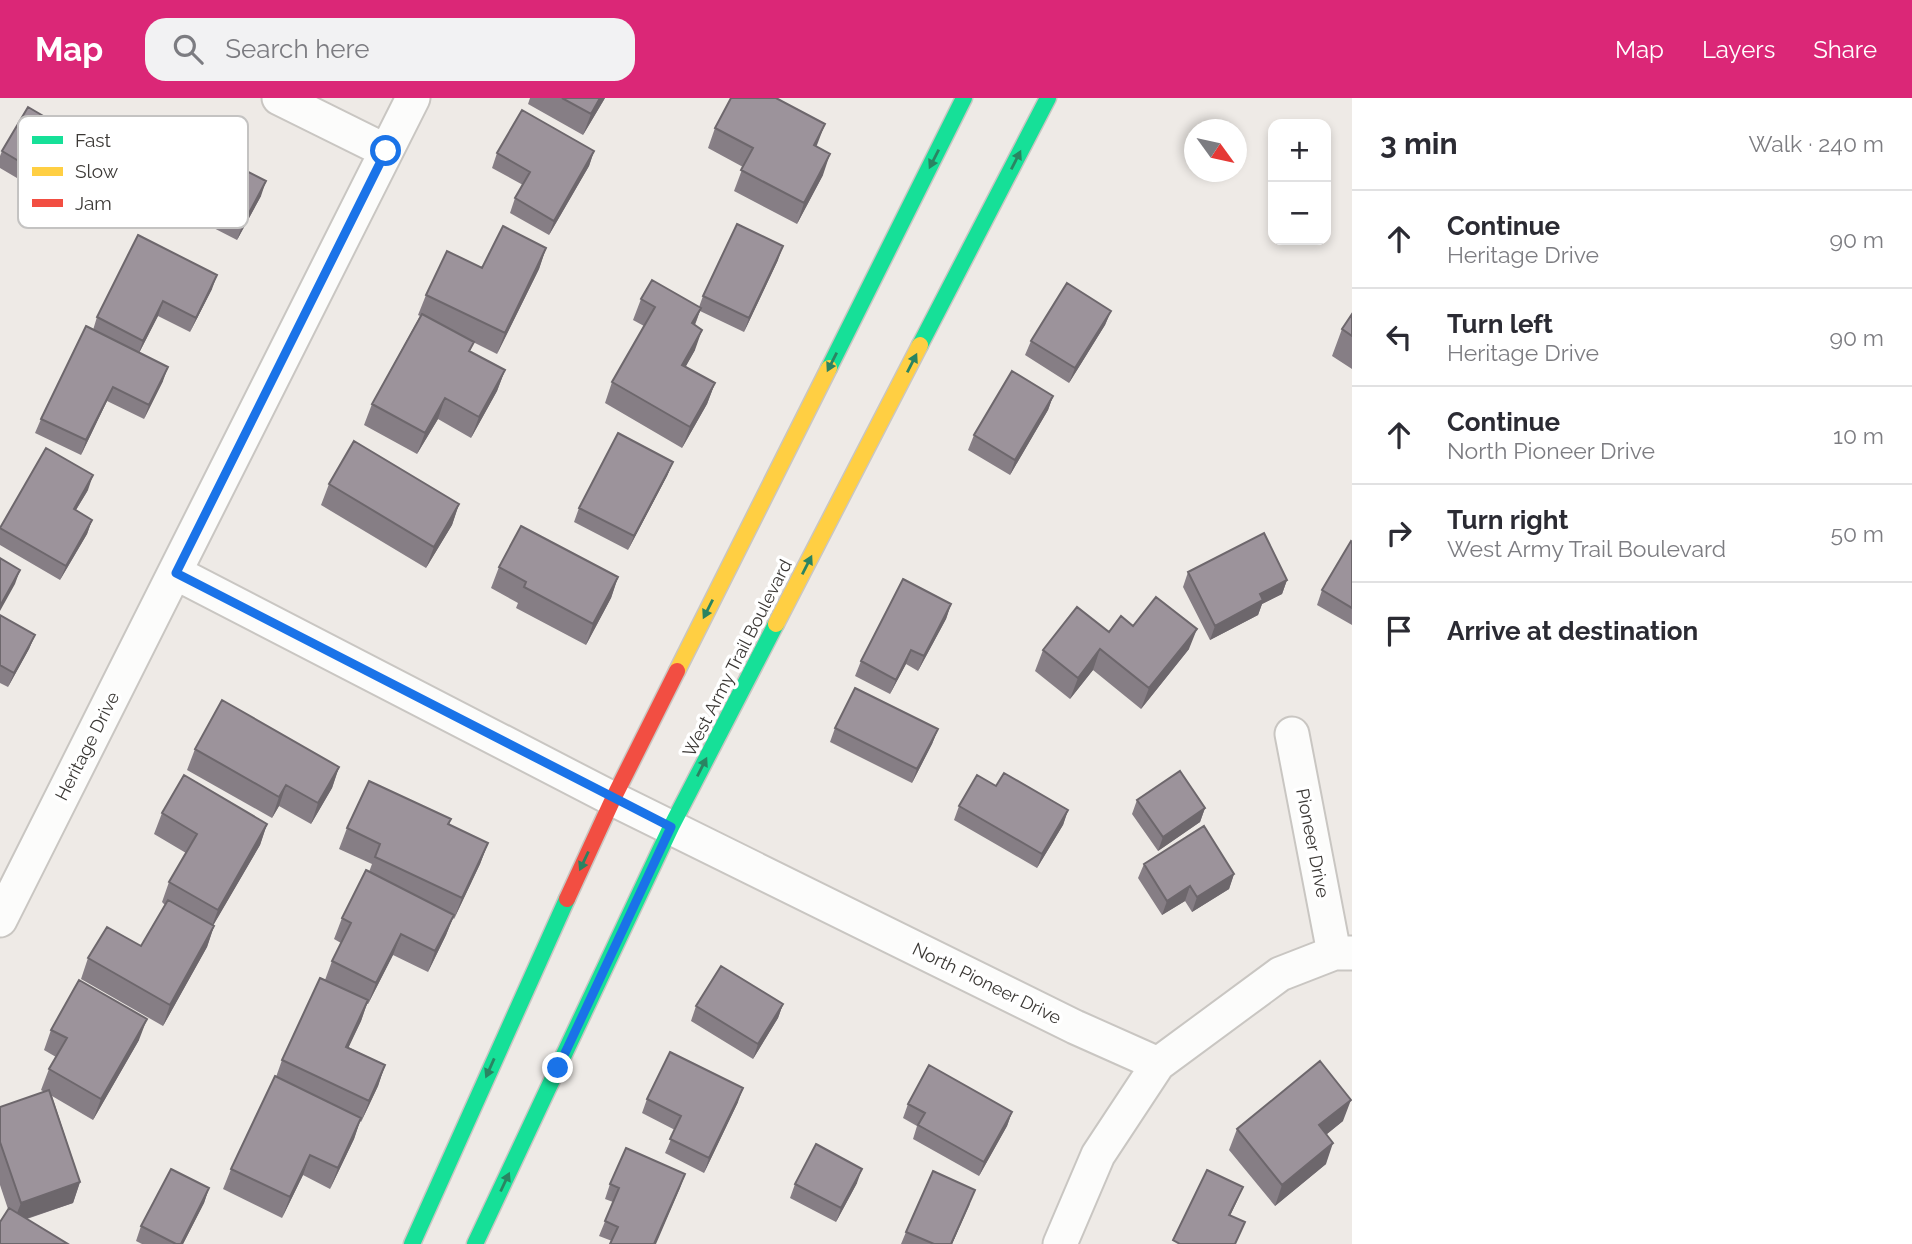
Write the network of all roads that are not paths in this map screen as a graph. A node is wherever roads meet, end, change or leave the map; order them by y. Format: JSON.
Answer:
{"nodes":[{"id":1,"x":279,"y":98,"type":"edge"},
{"id":2,"x":413,"y":98,"type":"edge"},
{"id":3,"x":964,"y":98,"type":"edge"},
{"id":4,"x":1048,"y":98,"type":"edge"},
{"id":5,"x":386,"y":151,"type":"junction"},
{"id":6,"x":176,"y":573,"type":"junction"},
{"id":7,"x":1292,"y":734,"type":"dead end"},
{"id":8,"x":613,"y":799,"type":"junction"},
{"id":9,"x":671,"y":827,"type":"junction"},
{"id":10,"x":0,"y":920,"type":"edge"},
{"id":11,"x":1343,"y":953,"type":"edge"},
{"id":12,"x":1158,"y":1065,"type":"junction"},
{"id":13,"x":412,"y":1244,"type":"edge"},
{"id":14,"x":475,"y":1244,"type":"edge"},
{"id":15,"x":1060,"y":1244,"type":"edge"}],
"edges":[{"from":1,"to":5,"type":"street"},
{"from":2,"to":5,"type":"street","name":"Heritage Drive"},
{"from":3,"to":8,"type":"main road","one_way":true},
{"from":9,"to":4,"type":"main road","name":"West Army Trail Boulevard","one_way":true},
{"from":5,"to":6,"type":"street","name":"Heritage Drive"},
{"from":6,"to":8,"type":"street"},
{"from":6,"to":10,"type":"street","name":"Heritage Drive"},
{"from":7,"to":11,"type":"street","name":"Pioneer Drive"},
{"from":8,"to":9,"type":"street","name":"North Pioneer Drive"},
{"from":8,"to":13,"type":"main road","one_way":true},
{"from":9,"to":12,"type":"street","name":"North Pioneer Drive"},
{"from":14,"to":9,"type":"main road","name":"West Army Trail Boulevard","one_way":true},
{"from":11,"to":12,"type":"street"},
{"from":12,"to":15,"type":"street"}]}
